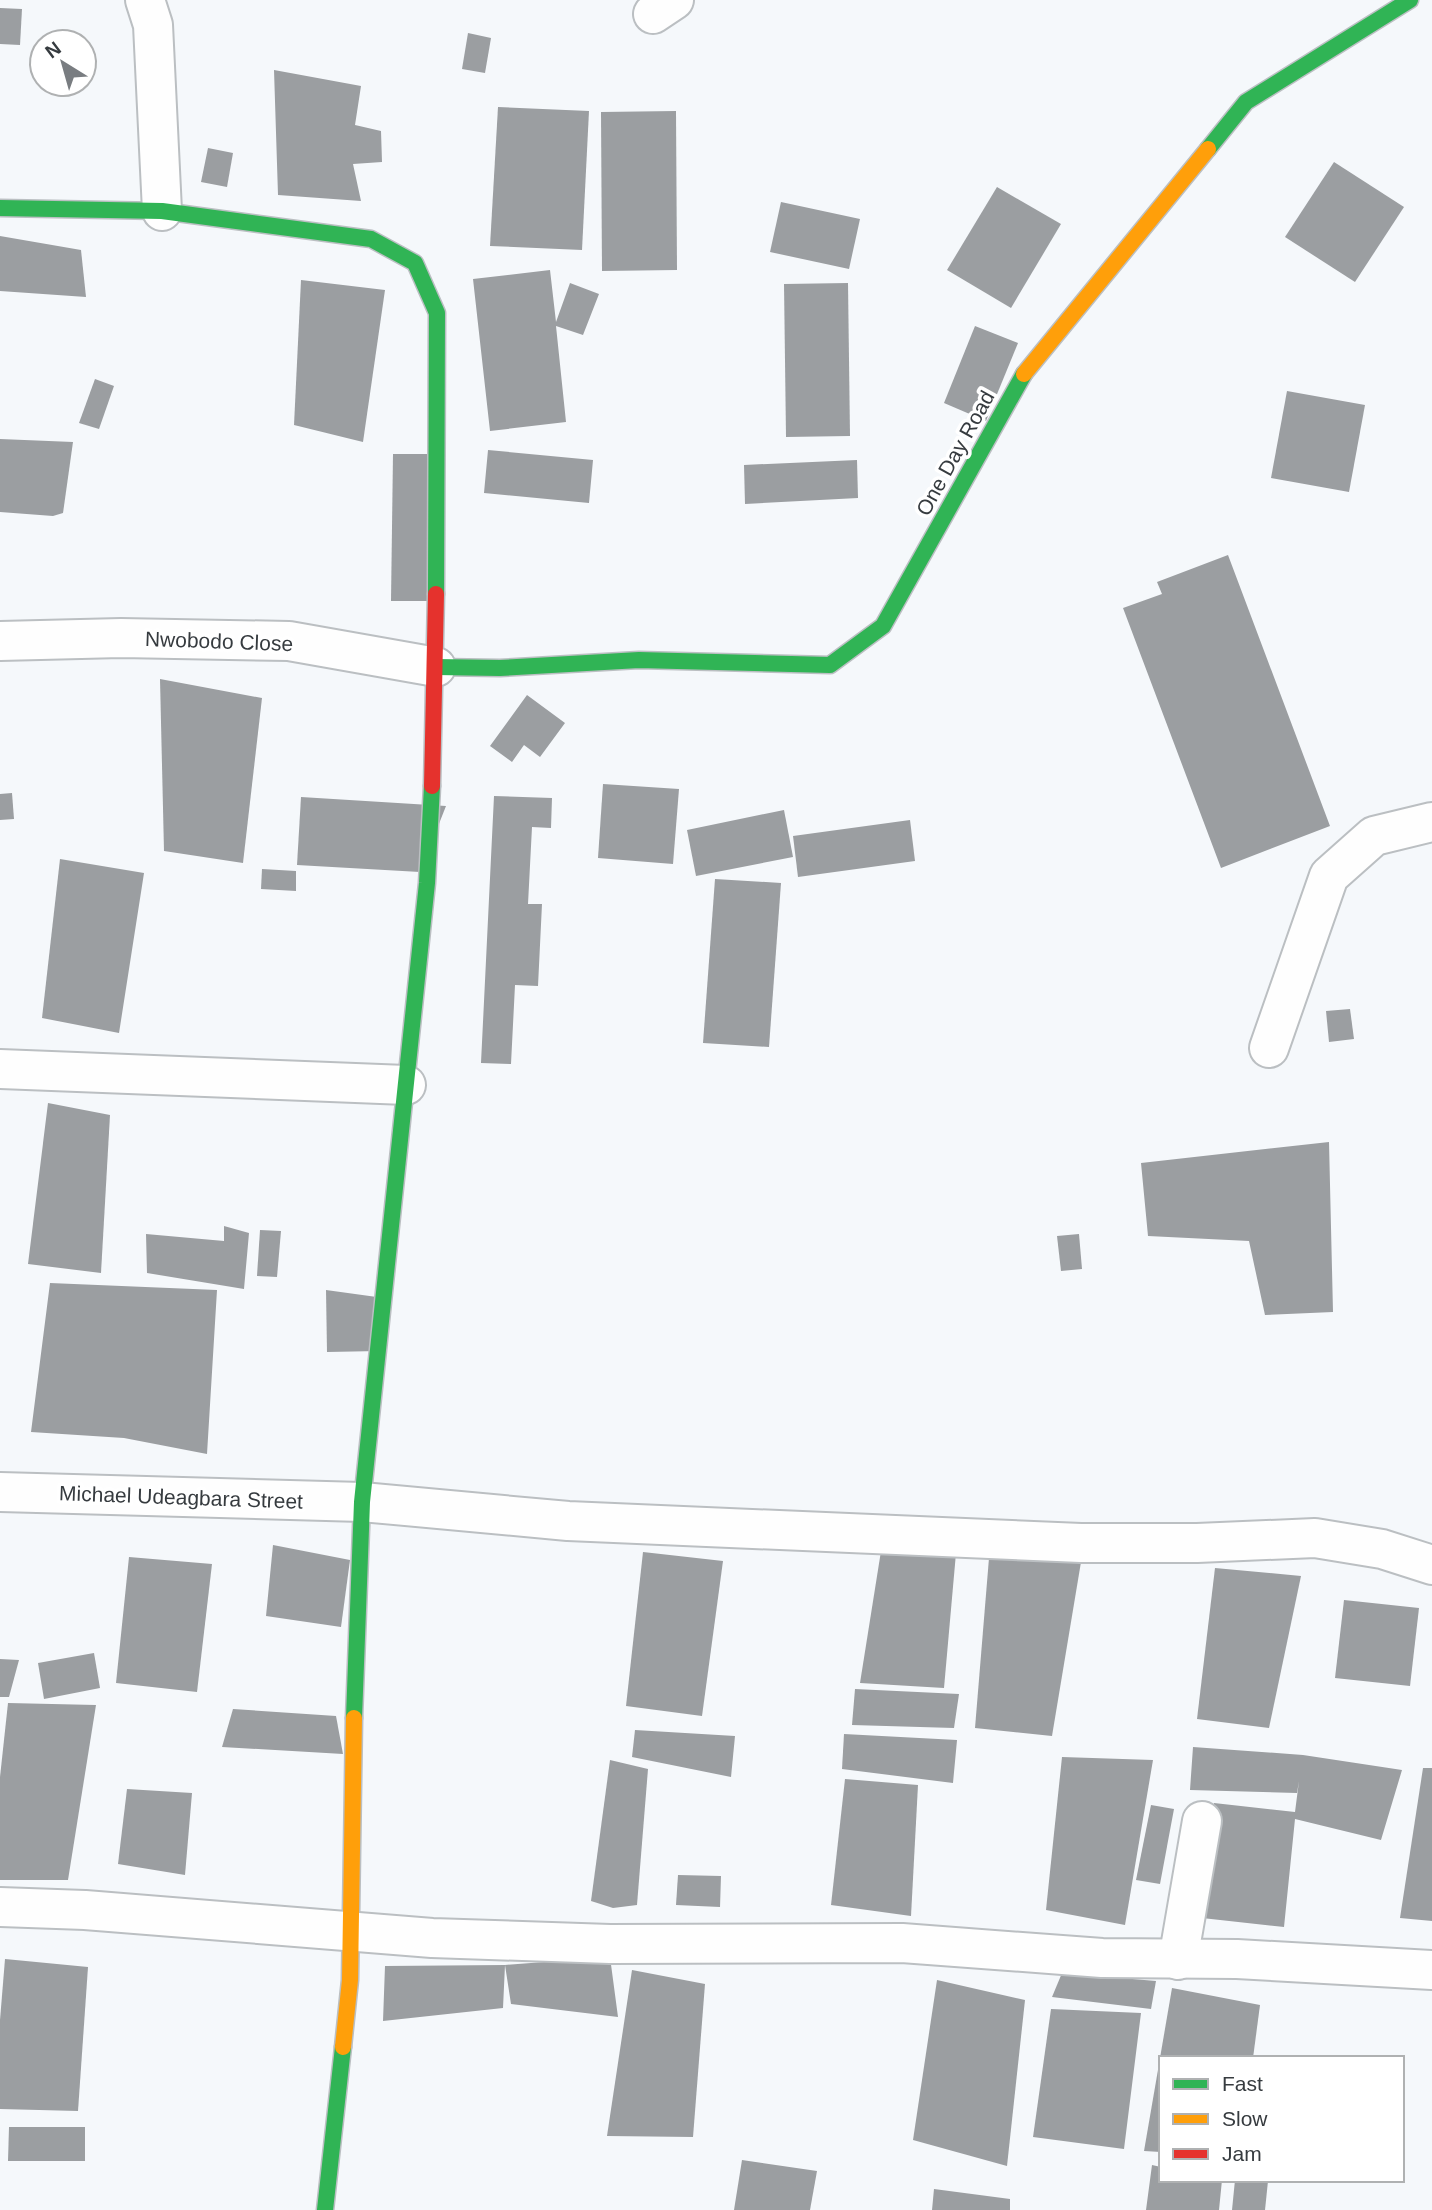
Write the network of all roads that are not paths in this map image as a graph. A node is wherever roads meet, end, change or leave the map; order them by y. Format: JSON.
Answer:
{"nodes":[{"id":1,"x":145,"y":0,"type":"edge"},
{"id":2,"x":1410,"y":0,"type":"edge"},
{"id":3,"x":0,"y":208,"type":"edge"},
{"id":4,"x":162,"y":211,"type":"junction"},
{"id":5,"x":0,"y":641,"type":"edge"},
{"id":6,"x":436,"y":667,"type":"junction"},
{"id":7,"x":1432,"y":822,"type":"edge"},
{"id":8,"x":1269,"y":1048,"type":"dead end"},
{"id":9,"x":0,"y":1069,"type":"edge"},
{"id":10,"x":406,"y":1085,"type":"junction"},
{"id":11,"x":0,"y":1492,"type":"edge"},
{"id":12,"x":362,"y":1502,"type":"junction"},
{"id":13,"x":1432,"y":1565,"type":"edge"},
{"id":14,"x":1202,"y":1821,"type":"dead end"},
{"id":15,"x":0,"y":1907,"type":"edge"},
{"id":16,"x":351,"y":1933,"type":"junction"},
{"id":17,"x":1178,"y":1960,"type":"junction"},
{"id":18,"x":1432,"y":1970,"type":"edge"},
{"id":19,"x":325,"y":2210,"type":"edge"}],
"edges":[{"from":1,"to":4,"type":"street"},
{"from":2,"to":6,"type":"street","name":"One Day Road"},
{"from":3,"to":4,"type":"street"},
{"from":4,"to":6,"type":"street"},
{"from":5,"to":6,"type":"street","name":"Nwobodo Close"},
{"from":6,"to":10,"type":"street"},
{"from":7,"to":8,"type":"street"},
{"from":9,"to":10,"type":"street"},
{"from":10,"to":12,"type":"street"},
{"from":11,"to":12,"type":"street","name":"Michael Udeagbara Street"},
{"from":12,"to":13,"type":"street","name":"Michael Udeagbara Street"},
{"from":12,"to":16,"type":"street"},
{"from":14,"to":17,"type":"street"},
{"from":15,"to":16,"type":"street"},
{"from":16,"to":17,"type":"street"},
{"from":16,"to":19,"type":"street"},
{"from":17,"to":18,"type":"street"}]}
